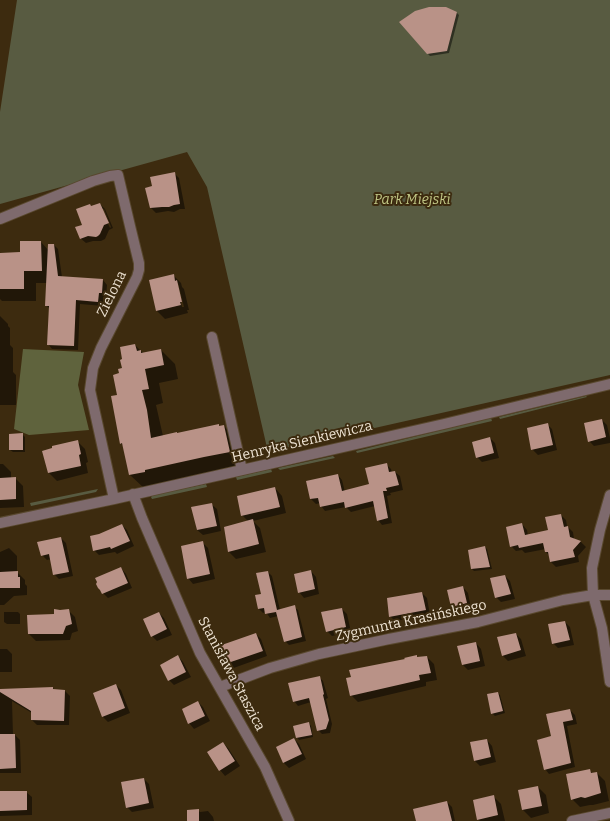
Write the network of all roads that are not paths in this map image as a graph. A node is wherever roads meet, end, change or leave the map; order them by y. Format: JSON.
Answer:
{"nodes":[{"id":1,"x":0,"y":219,"type":"edge"},
{"id":2,"x":212,"y":336,"type":"dead end"},
{"id":3,"x":610,"y":384,"type":"edge"},
{"id":4,"x":242,"y":470,"type":"junction"},
{"id":5,"x":133,"y":494,"type":"junction"},
{"id":6,"x":610,"y":495,"type":"edge"},
{"id":7,"x":114,"y":499,"type":"junction"},
{"id":8,"x":0,"y":523,"type":"edge"},
{"id":9,"x":593,"y":595,"type":"junction"},
{"id":10,"x":610,"y":595,"type":"edge"},
{"id":11,"x":610,"y":682,"type":"edge"},
{"id":12,"x":220,"y":687,"type":"junction"},
{"id":13,"x":610,"y":813,"type":"edge"},
{"id":14,"x":289,"y":821,"type":"edge"},
{"id":15,"x":572,"y":821,"type":"edge"}],
"edges":[{"from":1,"to":7,"type":"street","name":"Zielona"},
{"from":2,"to":4,"type":"street"},
{"from":3,"to":4,"type":"street","name":"Henryka Sienkiewicza"},
{"from":4,"to":5,"type":"street","name":"Henryka Sienkiewicza"},
{"from":5,"to":7,"type":"street","name":"Henryka Sienkiewicza"},
{"from":5,"to":12,"type":"street","name":"Stanisława Staszica"},
{"from":6,"to":9,"type":"street"},
{"from":7,"to":8,"type":"street","name":"Henryka Sienkiewicza"},
{"from":9,"to":10,"type":"street","name":"Zygmunta Krasińskiego"},
{"from":9,"to":11,"type":"street"},
{"from":9,"to":12,"type":"street","name":"Zygmunta Krasińskiego"},
{"from":12,"to":14,"type":"street","name":"Stanisława Staszica"},
{"from":13,"to":15,"type":"street"}]}
